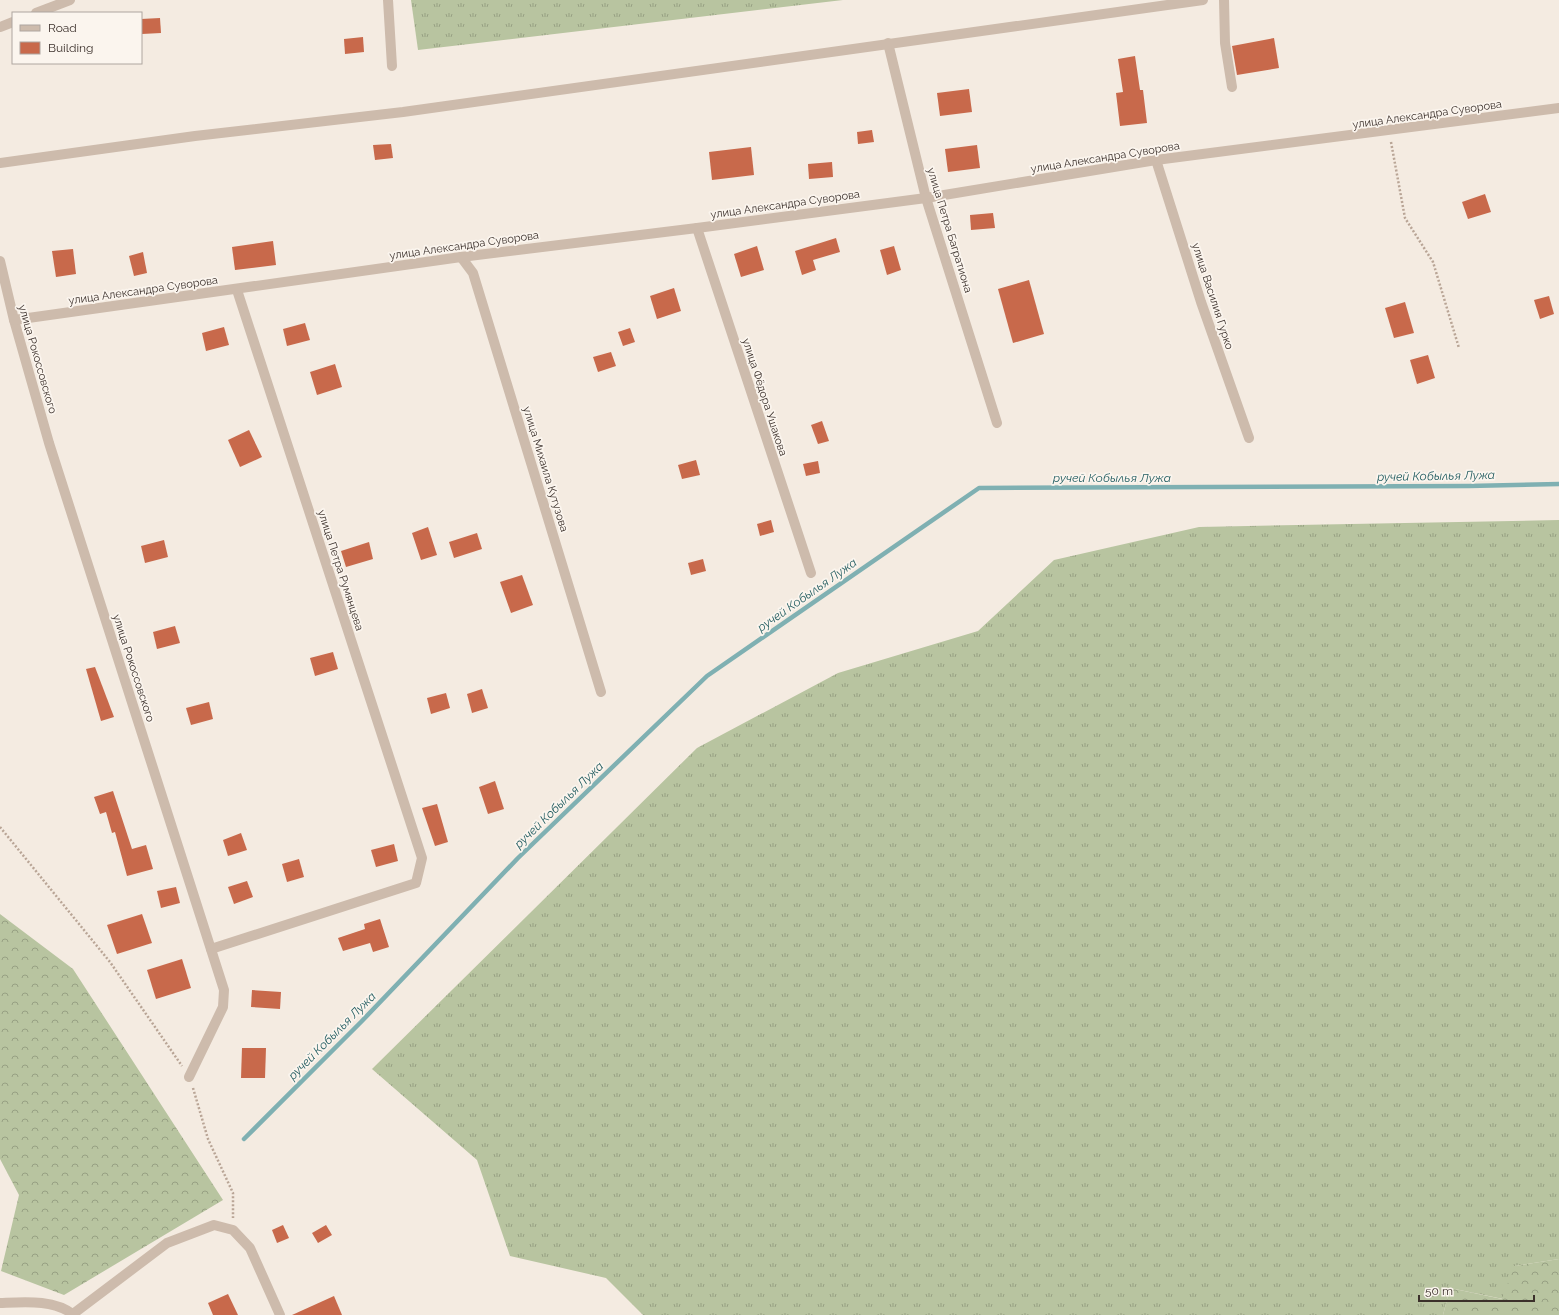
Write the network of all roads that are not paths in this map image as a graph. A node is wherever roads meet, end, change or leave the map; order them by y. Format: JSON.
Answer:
{"nodes":[{"id":1,"x":70,"y":0,"type":"edge"},
{"id":2,"x":388,"y":0,"type":"edge"},
{"id":3,"x":1203,"y":0,"type":"edge"},
{"id":4,"x":1224,"y":0,"type":"edge"},
{"id":5,"x":39,"y":12,"type":"edge"},
{"id":6,"x":12,"y":22,"type":"edge"},
{"id":7,"x":0,"y":27,"type":"edge"},
{"id":8,"x":888,"y":43,"type":"junction"},
{"id":9,"x":392,"y":66,"type":"dead end"},
{"id":10,"x":1232,"y":87,"type":"dead end"},
{"id":11,"x":1559,"y":108,"type":"edge"},
{"id":12,"x":1156,"y":160,"type":"junction"},
{"id":13,"x":0,"y":162,"type":"edge"},
{"id":14,"x":926,"y":198,"type":"junction"},
{"id":15,"x":697,"y":228,"type":"junction"},
{"id":16,"x":461,"y":257,"type":"junction"},
{"id":17,"x":0,"y":260,"type":"edge"},
{"id":18,"x":237,"y":290,"type":"junction"},
{"id":19,"x":14,"y":320,"type":"junction"},
{"id":20,"x":997,"y":423,"type":"dead end"},
{"id":21,"x":1249,"y":438,"type":"dead end"},
{"id":22,"x":811,"y":573,"type":"dead end"},
{"id":23,"x":602,"y":692,"type":"dead end"},
{"id":24,"x":211,"y":949,"type":"junction"},
{"id":25,"x":189,"y":1077,"type":"road end"},
{"id":26,"x":0,"y":1303,"type":"edge"},
{"id":27,"x":74,"y":1314,"type":"edge"},
{"id":28,"x":280,"y":1315,"type":"edge"}],
"edges":[{"from":1,"to":5,"type":"street"},
{"from":2,"to":9,"type":"street"},
{"from":3,"to":8,"type":"street"},
{"from":4,"to":10,"type":"street"},
{"from":6,"to":7,"type":"street"},
{"from":8,"to":13,"type":"street"},
{"from":8,"to":14,"type":"street","name":"улица Петра Багратиона"},
{"from":11,"to":12,"type":"street","name":"улица Александра Суворова"},
{"from":12,"to":14,"type":"street","name":"улица Александра Суворова"},
{"from":12,"to":21,"type":"street","name":"улица Василия Гурко"},
{"from":14,"to":15,"type":"street","name":"улица Александра Суворова"},
{"from":14,"to":20,"type":"street","name":"улица Петра Багратиона"},
{"from":15,"to":16,"type":"street","name":"улица Александра Суворова"},
{"from":15,"to":22,"type":"street","name":"улица Фёдора Ушакова"},
{"from":16,"to":18,"type":"street","name":"улица Александра Суворова"},
{"from":16,"to":23,"type":"street","name":"улица Михаила Кутузова"},
{"from":17,"to":19,"type":"street","name":"улица Рокоссовского"},
{"from":18,"to":19,"type":"street","name":"улица Александра Суворова"},
{"from":18,"to":24,"type":"street","name":"улица Петра Румянцева"},
{"from":19,"to":24,"type":"street","name":"улица Рокоссовского"},
{"from":24,"to":25,"type":"street","name":"улица Рокоссовского"},
{"from":26,"to":27,"type":"street"},
{"from":27,"to":28,"type":"street"}]}
